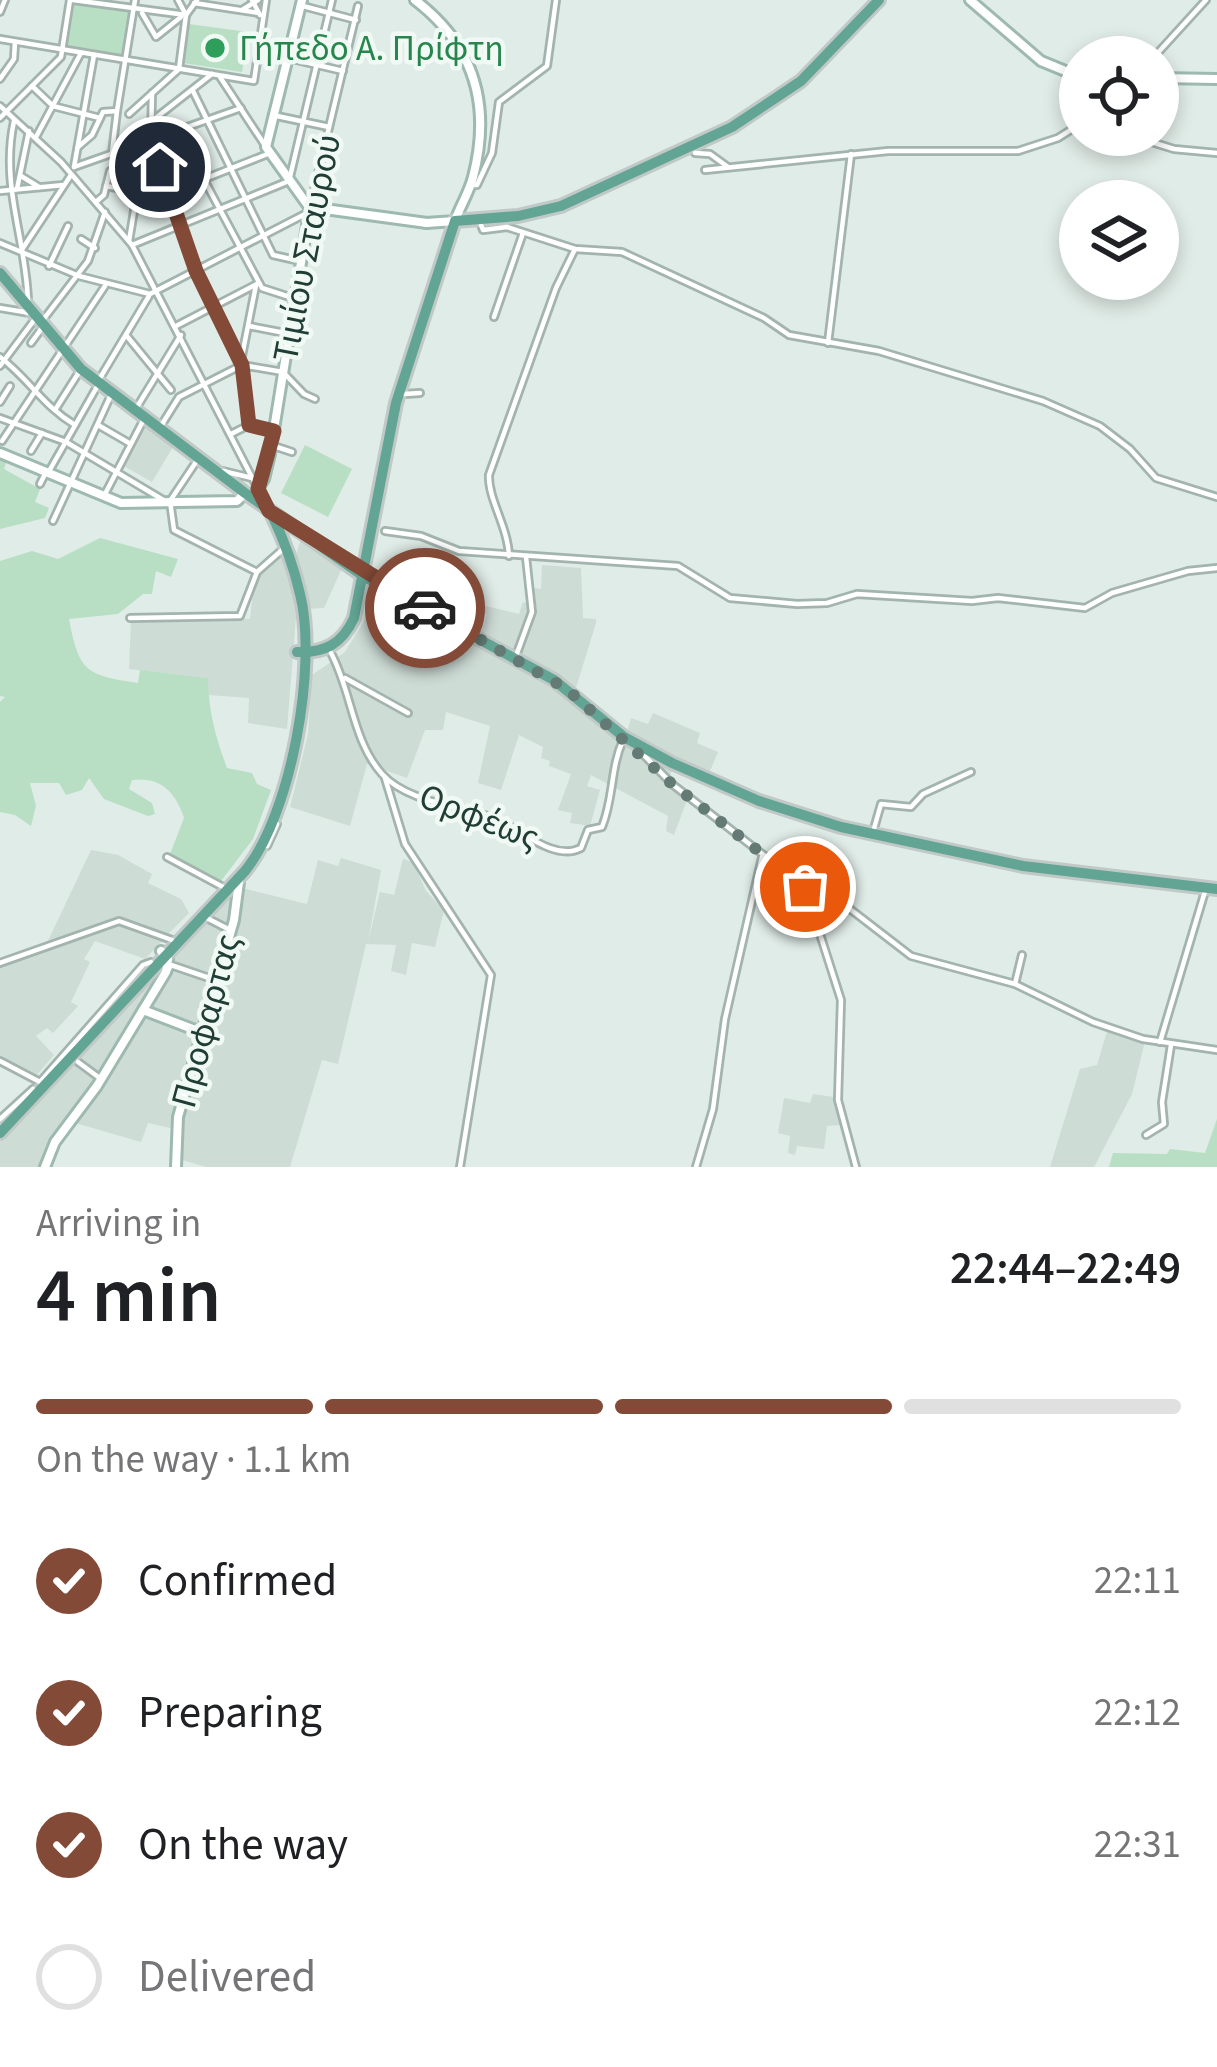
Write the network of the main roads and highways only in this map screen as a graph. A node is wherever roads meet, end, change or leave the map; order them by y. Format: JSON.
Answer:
{"nodes":[{"id":1,"x":879,"y":0,"type":"edge"},
{"id":2,"x":708,"y":142,"type":"junction"},
{"id":3,"x":458,"y":227,"type":"junction"},
{"id":4,"x":0,"y":273,"type":"edge"},
{"id":5,"x":270,"y":512,"type":"junction"},
{"id":6,"x":366,"y":574,"type":"junction"},
{"id":7,"x":296,"y":582,"type":"junction"},
{"id":8,"x":308,"y":657,"type":"junction"},
{"id":9,"x":1212,"y":888,"type":"edge"},
{"id":10,"x":163,"y":959,"type":"junction"},
{"id":11,"x":43,"y":1083,"type":"junction"},
{"id":12,"x":4,"y":1125,"type":"edge"}],
"edges":[{"from":1,"to":2,"type":"main road"},
{"from":2,"to":3,"type":"main road"},
{"from":2,"to":3,"type":"main road"},
{"from":3,"to":6,"type":"main road"},
{"from":3,"to":6,"type":"main road"},
{"from":4,"to":5,"type":"main road"},
{"from":5,"to":6,"type":"main road"},
{"from":5,"to":7,"type":"main road"},
{"from":6,"to":8,"type":"main road"},
{"from":6,"to":9,"type":"main road"},
{"from":7,"to":8,"type":"main road"},
{"from":7,"to":8,"type":"main road"},
{"from":8,"to":10,"type":"main road"},
{"from":8,"to":10,"type":"main road"},
{"from":10,"to":11,"type":"main road"},
{"from":10,"to":11,"type":"main road"},
{"from":11,"to":12,"type":"main road"},
{"from":11,"to":12,"type":"main road"}]}
